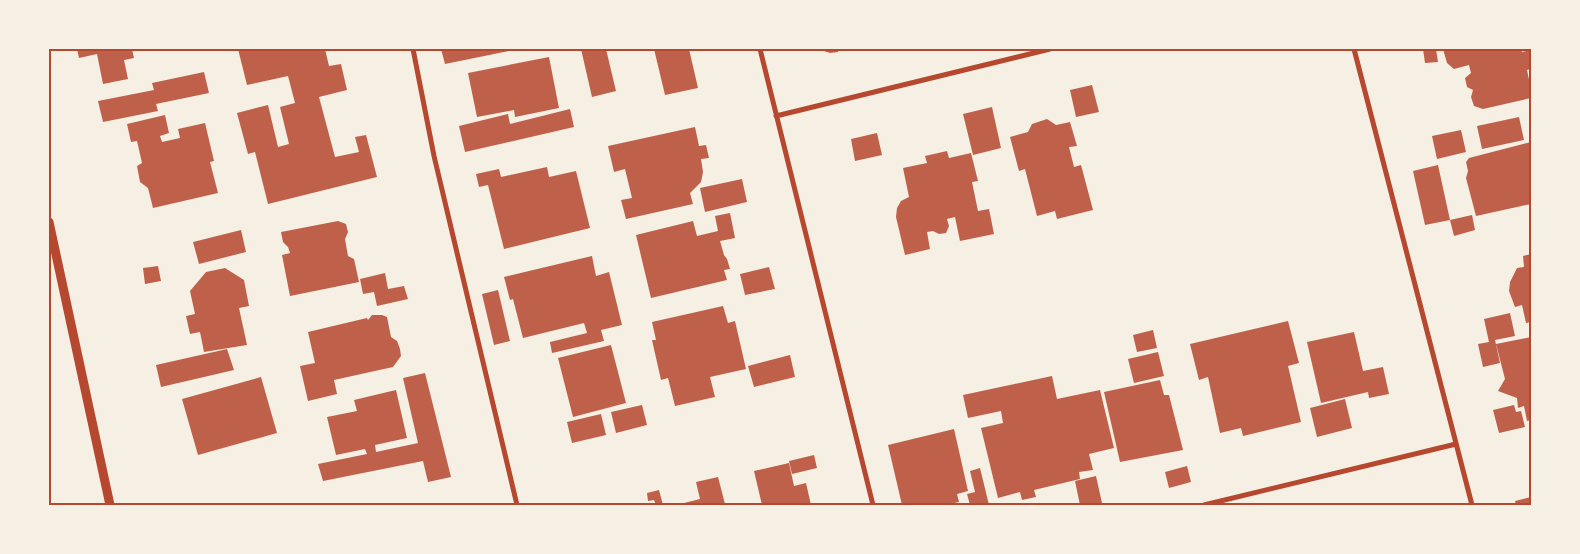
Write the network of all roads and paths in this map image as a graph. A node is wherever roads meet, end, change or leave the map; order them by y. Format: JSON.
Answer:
{"nodes":[{"id":1,"x":413,"y":49,"type":"edge"},
{"id":2,"x":760,"y":49,"type":"edge"},
{"id":3,"x":1050,"y":49,"type":"edge"},
{"id":4,"x":1354,"y":49,"type":"edge"},
{"id":5,"x":776,"y":116,"type":"junction"},
{"id":6,"x":49,"y":222,"type":"edge"},
{"id":7,"x":1456,"y":444,"type":"junction"},
{"id":8,"x":110,"y":505,"type":"edge"},
{"id":9,"x":517,"y":505,"type":"edge"},
{"id":10,"x":873,"y":505,"type":"edge"},
{"id":11,"x":1204,"y":505,"type":"edge"},
{"id":12,"x":1472,"y":505,"type":"edge"}],
"edges":[{"from":1,"to":9,"type":"street"},
{"from":2,"to":5,"type":"street"},
{"from":3,"to":5,"type":"street"},
{"from":4,"to":7,"type":"street"},
{"from":5,"to":10,"type":"street"},
{"from":6,"to":8,"type":"street"},
{"from":7,"to":11,"type":"street"},
{"from":7,"to":12,"type":"street"}]}
